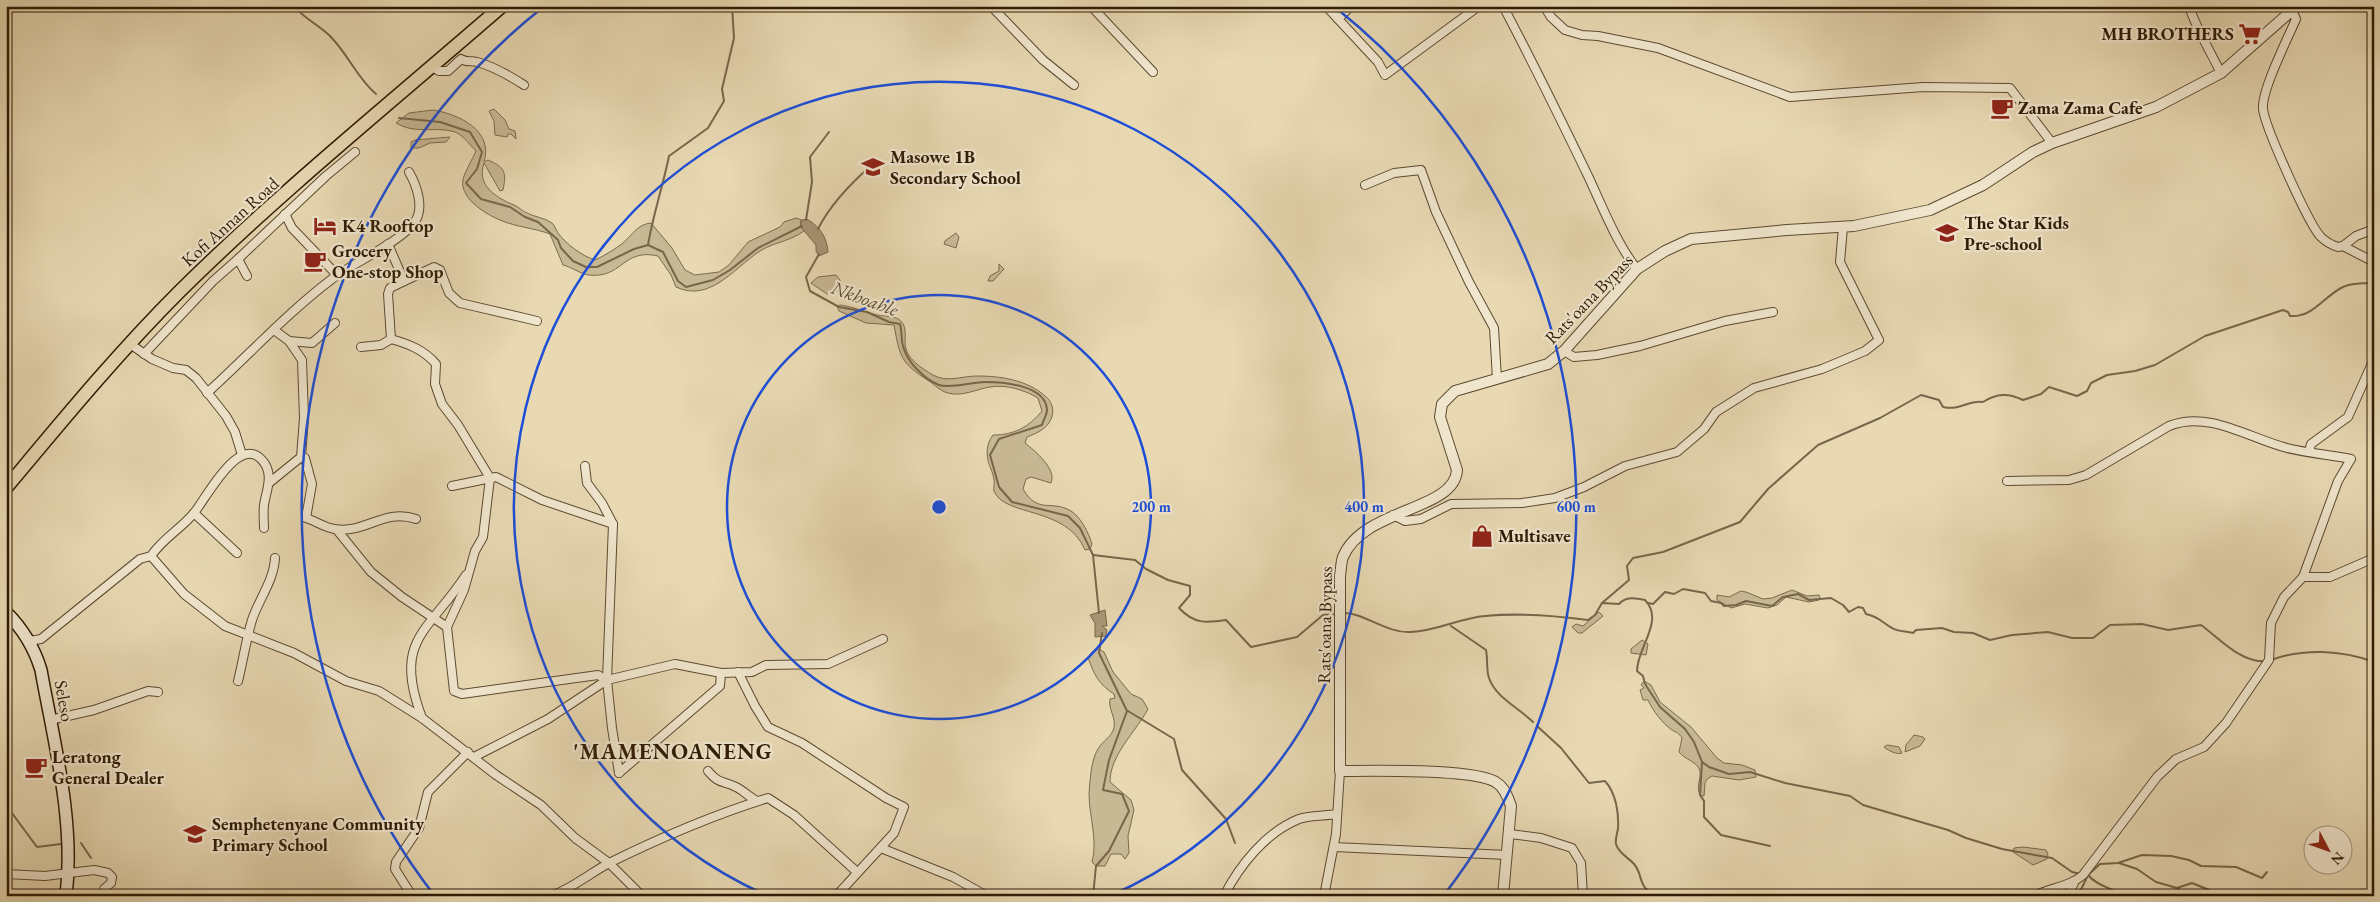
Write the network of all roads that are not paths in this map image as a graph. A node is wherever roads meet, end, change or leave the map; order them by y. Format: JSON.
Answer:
{"nodes":[{"id":1,"x":502,"y":6,"type":"edge"},
{"id":2,"x":991,"y":6,"type":"edge"},
{"id":3,"x":1091,"y":6,"type":"edge"},
{"id":4,"x":1326,"y":6,"type":"edge"},
{"id":5,"x":1351,"y":6,"type":"edge"},
{"id":6,"x":1480,"y":6,"type":"edge"},
{"id":7,"x":1503,"y":6,"type":"edge"},
{"id":8,"x":1544,"y":6,"type":"edge"},
{"id":9,"x":2188,"y":6,"type":"edge"},
{"id":10,"x":2295,"y":8,"type":"edge"},
{"id":11,"x":1338,"y":19,"type":"junction"},
{"id":12,"x":431,"y":66,"type":"junction"},
{"id":13,"x":1154,"y":72,"type":"dead end"},
{"id":14,"x":2221,"y":73,"type":"junction"},
{"id":15,"x":524,"y":85,"type":"dead end"},
{"id":16,"x":1074,"y":86,"type":"dead end"},
{"id":17,"x":2052,"y":143,"type":"junction"},
{"id":18,"x":355,"y":152,"type":"dead end"},
{"id":19,"x":322,"y":171,"type":"junction"},
{"id":20,"x":409,"y":172,"type":"dead end"},
{"id":21,"x":1365,"y":185,"type":"dead end"},
{"id":22,"x":285,"y":214,"type":"junction"},
{"id":23,"x":1843,"y":227,"type":"junction"},
{"id":24,"x":2374,"y":229,"type":"edge"},
{"id":25,"x":388,"y":244,"type":"junction"},
{"id":26,"x":2342,"y":246,"type":"junction"},
{"id":27,"x":238,"y":259,"type":"junction"},
{"id":28,"x":2374,"y":262,"type":"edge"},
{"id":29,"x":1637,"y":269,"type":"junction"},
{"id":30,"x":337,"y":275,"type":"junction"},
{"id":31,"x":247,"y":276,"type":"dead end"},
{"id":32,"x":404,"y":281,"type":"junction"},
{"id":33,"x":1773,"y":312,"type":"dead end"},
{"id":34,"x":537,"y":321,"type":"dead end"},
{"id":35,"x":334,"y":323,"type":"dead end"},
{"id":36,"x":274,"y":330,"type":"junction"},
{"id":37,"x":391,"y":339,"type":"junction"},
{"id":38,"x":289,"y":341,"type":"junction"},
{"id":39,"x":130,"y":344,"type":"junction"},
{"id":40,"x":361,"y":347,"type":"dead end"},
{"id":41,"x":1564,"y":351,"type":"junction"},
{"id":42,"x":144,"y":354,"type":"junction"},
{"id":43,"x":2374,"y":359,"type":"edge"},
{"id":44,"x":1497,"y":379,"type":"junction"},
{"id":45,"x":207,"y":393,"type":"junction"},
{"id":46,"x":2308,"y":452,"type":"junction"},
{"id":47,"x":242,"y":455,"type":"junction"},
{"id":48,"x":301,"y":457,"type":"junction"},
{"id":49,"x":585,"y":466,"type":"dead end"},
{"id":50,"x":490,"y":478,"type":"junction"},
{"id":51,"x":2007,"y":481,"type":"dead end"},
{"id":52,"x":269,"y":483,"type":"junction"},
{"id":53,"x":452,"y":486,"type":"dead end"},
{"id":54,"x":6,"y":488,"type":"edge"},
{"id":55,"x":194,"y":513,"type":"junction"},
{"id":56,"x":1393,"y":514,"type":"junction"},
{"id":57,"x":416,"y":519,"type":"dead end"},
{"id":58,"x":613,"y":524,"type":"junction"},
{"id":59,"x":264,"y":528,"type":"dead end"},
{"id":60,"x":337,"y":530,"type":"junction"},
{"id":61,"x":237,"y":553,"type":"dead end"},
{"id":62,"x":152,"y":556,"type":"junction"},
{"id":63,"x":275,"y":558,"type":"dead end"},
{"id":64,"x":2374,"y":558,"type":"edge"},
{"id":65,"x":472,"y":567,"type":"junction"},
{"id":66,"x":2303,"y":577,"type":"junction"},
{"id":67,"x":9,"y":615,"type":"edge"},
{"id":68,"x":433,"y":616,"type":"junction"},
{"id":69,"x":447,"y":627,"type":"junction"},
{"id":70,"x":6,"y":635,"type":"edge"},
{"id":71,"x":248,"y":636,"type":"junction"},
{"id":72,"x":883,"y":639,"type":"dead end"},
{"id":73,"x":30,"y":641,"type":"junction"},
{"id":74,"x":738,"y":672,"type":"junction"},
{"id":75,"x":721,"y":673,"type":"junction"},
{"id":76,"x":607,"y":680,"type":"junction"},
{"id":77,"x":238,"y":682,"type":"dead end"},
{"id":78,"x":158,"y":692,"type":"dead end"},
{"id":79,"x":422,"y":718,"type":"junction"},
{"id":80,"x":50,"y":720,"type":"junction"},
{"id":81,"x":471,"y":754,"type":"junction"},
{"id":82,"x":708,"y":771,"type":"dead end"},
{"id":83,"x":1340,"y":771,"type":"junction"},
{"id":84,"x":757,"y":801,"type":"junction"},
{"id":85,"x":1337,"y":814,"type":"junction"},
{"id":86,"x":1510,"y":834,"type":"junction"},
{"id":87,"x":881,"y":848,"type":"junction"},
{"id":88,"x":1334,"y":848,"type":"junction"},
{"id":89,"x":1507,"y":855,"type":"junction"},
{"id":90,"x":609,"y":863,"type":"junction"},
{"id":91,"x":69,"y":872,"type":"junction"},
{"id":92,"x":858,"y":872,"type":"junction"},
{"id":93,"x":6,"y":874,"type":"edge"},
{"id":94,"x":2074,"y":883,"type":"junction"},
{"id":95,"x":104,"y":889,"type":"dead end"},
{"id":96,"x":66,"y":896,"type":"edge"},
{"id":97,"x":412,"y":896,"type":"edge"},
{"id":98,"x":551,"y":896,"type":"edge"},
{"id":99,"x":642,"y":896,"type":"edge"},
{"id":100,"x":833,"y":896,"type":"edge"},
{"id":101,"x":987,"y":896,"type":"edge"},
{"id":102,"x":1224,"y":896,"type":"edge"},
{"id":103,"x":1324,"y":896,"type":"edge"},
{"id":104,"x":1503,"y":896,"type":"edge"},
{"id":105,"x":1583,"y":896,"type":"edge"},
{"id":106,"x":2034,"y":896,"type":"edge"},
{"id":107,"x":2068,"y":896,"type":"edge"}],
"edges":[{"from":1,"to":12,"type":"main road","name":"Kofi Annan Road"},
{"from":2,"to":16,"type":"street"},
{"from":3,"to":13,"type":"street"},
{"from":4,"to":11,"type":"street"},
{"from":5,"to":11,"type":"street"},
{"from":6,"to":11,"type":"street"},
{"from":7,"to":29,"type":"street"},
{"from":8,"to":17,"type":"street"},
{"from":9,"to":14,"type":"street"},
{"from":10,"to":14,"type":"street","name":"Rats'oana Bypass"},
{"from":10,"to":26,"type":"street"},
{"from":12,"to":15,"type":"street"},
{"from":12,"to":19,"type":"main road","name":"Kofi Annan Road"},
{"from":14,"to":17,"type":"street","name":"Rats'oana Bypass"},
{"from":17,"to":23,"type":"street","name":"Rats'oana Bypass"},
{"from":18,"to":19,"type":"street"},
{"from":19,"to":22,"type":"street"},
{"from":19,"to":39,"type":"main road","name":"Kofi Annan Road"},
{"from":20,"to":25,"type":"street"},
{"from":21,"to":44,"type":"street"},
{"from":22,"to":27,"type":"street"},
{"from":22,"to":30,"type":"street"},
{"from":23,"to":29,"type":"street","name":"Rats'oana Bypass"},
{"from":23,"to":56,"type":"street"},
{"from":24,"to":26,"type":"street"},
{"from":25,"to":30,"type":"street"},
{"from":25,"to":32,"type":"street"},
{"from":26,"to":28,"type":"street"},
{"from":27,"to":31,"type":"street"},
{"from":27,"to":42,"type":"street"},
{"from":29,"to":41,"type":"street","name":"Rats'oana Bypass"},
{"from":30,"to":36,"type":"street"},
{"from":32,"to":34,"type":"street"},
{"from":32,"to":37,"type":"street"},
{"from":33,"to":41,"type":"street"},
{"from":35,"to":38,"type":"street"},
{"from":36,"to":38,"type":"street"},
{"from":36,"to":45,"type":"street"},
{"from":37,"to":40,"type":"street"},
{"from":37,"to":50,"type":"street"},
{"from":38,"to":48,"type":"street"},
{"from":39,"to":42,"type":"street"},
{"from":39,"to":54,"type":"main road","name":"Kofi Annan Road"},
{"from":41,"to":44,"type":"street","name":"Rats'oana Bypass"},
{"from":42,"to":45,"type":"street"},
{"from":43,"to":46,"type":"street"},
{"from":44,"to":56,"type":"street","name":"Rats'oana Bypass"},
{"from":45,"to":47,"type":"street"},
{"from":46,"to":51,"type":"street"},
{"from":46,"to":66,"type":"street"},
{"from":47,"to":52,"type":"street"},
{"from":47,"to":55,"type":"street"},
{"from":48,"to":52,"type":"street"},
{"from":48,"to":60,"type":"street"},
{"from":49,"to":58,"type":"street"},
{"from":50,"to":53,"type":"street"},
{"from":50,"to":58,"type":"street"},
{"from":50,"to":65,"type":"street"},
{"from":52,"to":59,"type":"street"},
{"from":55,"to":61,"type":"street"},
{"from":55,"to":62,"type":"street"},
{"from":56,"to":83,"type":"street","name":"Rats'oana Bypass"},
{"from":57,"to":60,"type":"street"},
{"from":58,"to":76,"type":"street"},
{"from":60,"to":68,"type":"street"},
{"from":62,"to":71,"type":"street"},
{"from":62,"to":73,"type":"street"},
{"from":63,"to":71,"type":"street"},
{"from":64,"to":66,"type":"street"},
{"from":65,"to":68,"type":"street"},
{"from":65,"to":69,"type":"street"},
{"from":66,"to":94,"type":"street"},
{"from":67,"to":70,"type":"street"},
{"from":67,"to":73,"type":"main road","name":"Seleso"},
{"from":68,"to":69,"type":"street"},
{"from":68,"to":79,"type":"street"},
{"from":69,"to":76,"type":"street"},
{"from":71,"to":77,"type":"street"},
{"from":71,"to":79,"type":"street"},
{"from":72,"to":74,"type":"street"},
{"from":73,"to":80,"type":"main road","name":"Seleso"},
{"from":74,"to":75,"type":"street"},
{"from":74,"to":87,"type":"street"},
{"from":75,"to":76,"type":"street"},
{"from":75,"to":76,"type":"street"},
{"from":76,"to":81,"type":"street"},
{"from":78,"to":80,"type":"street"},
{"from":79,"to":81,"type":"street"},
{"from":80,"to":91,"type":"main road","name":"Seleso"},
{"from":81,"to":90,"type":"street"},
{"from":81,"to":97,"type":"street"},
{"from":82,"to":84,"type":"street"},
{"from":83,"to":85,"type":"street"},
{"from":83,"to":86,"type":"street"},
{"from":84,"to":90,"type":"street"},
{"from":84,"to":92,"type":"street"},
{"from":85,"to":88,"type":"street"},
{"from":85,"to":102,"type":"street"},
{"from":86,"to":89,"type":"street"},
{"from":86,"to":105,"type":"street"},
{"from":87,"to":92,"type":"street"},
{"from":87,"to":101,"type":"street"},
{"from":88,"to":89,"type":"street"},
{"from":88,"to":103,"type":"street"},
{"from":89,"to":104,"type":"street"},
{"from":90,"to":98,"type":"street"},
{"from":90,"to":99,"type":"street"},
{"from":91,"to":93,"type":"street"},
{"from":91,"to":95,"type":"street"},
{"from":91,"to":96,"type":"main road","name":"Seleso"},
{"from":92,"to":100,"type":"street"},
{"from":94,"to":106,"type":"street"},
{"from":94,"to":107,"type":"street"}]}
